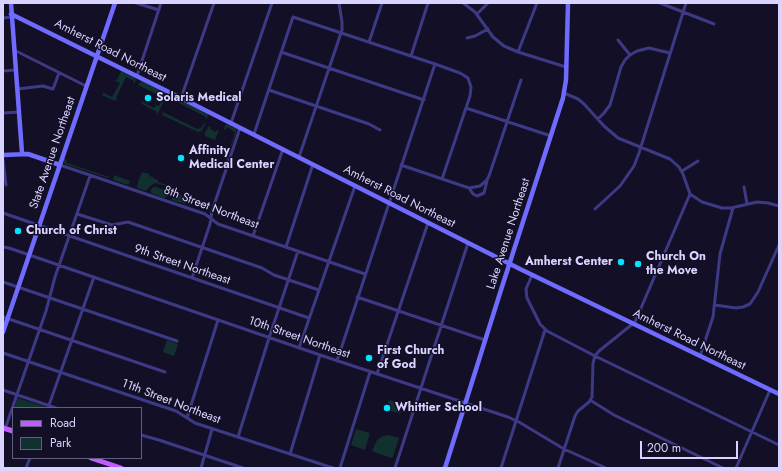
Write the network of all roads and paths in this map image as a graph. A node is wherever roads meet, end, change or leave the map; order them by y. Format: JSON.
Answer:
{"nodes":[{"id":1,"x":11,"y":3,"type":"edge"},
{"id":2,"x":115,"y":3,"type":"edge"},
{"id":3,"x":136,"y":3,"type":"edge"},
{"id":4,"x":161,"y":3,"type":"edge"},
{"id":5,"x":214,"y":3,"type":"edge"},
{"id":6,"x":272,"y":3,"type":"edge"},
{"id":7,"x":339,"y":3,"type":"edge"},
{"id":8,"x":382,"y":3,"type":"edge"},
{"id":9,"x":428,"y":3,"type":"edge"},
{"id":10,"x":464,"y":3,"type":"edge"},
{"id":11,"x":537,"y":3,"type":"edge"},
{"id":12,"x":568,"y":3,"type":"edge"},
{"id":13,"x":660,"y":3,"type":"edge"},
{"id":14,"x":686,"y":3,"type":"edge"},
{"id":15,"x":488,"y":4,"type":"edge"},
{"id":16,"x":159,"y":10,"type":"junction"},
{"id":17,"x":683,"y":12,"type":"junction"},
{"id":18,"x":477,"y":14,"type":"junction"},
{"id":19,"x":12,"y":15,"type":"junction"},
{"id":20,"x":3,"y":18,"type":"edge"},
{"id":21,"x":714,"y":24,"type":"dead end"},
{"id":22,"x":488,"y":29,"type":"junction"},
{"id":23,"x":341,"y":33,"type":"junction"},
{"id":24,"x":468,"y":38,"type":"dead end"},
{"id":25,"x":618,"y":40,"type":"dead end"},
{"id":26,"x":369,"y":42,"type":"junction"},
{"id":27,"x":14,"y":50,"type":"junction"},
{"id":28,"x":281,"y":52,"type":"junction"},
{"id":29,"x":518,"y":52,"type":"junction"},
{"id":30,"x":670,"y":53,"type":"junction"},
{"id":31,"x":630,"y":55,"type":"junction"},
{"id":32,"x":96,"y":56,"type":"junction"},
{"id":33,"x":411,"y":56,"type":"junction"},
{"id":34,"x":435,"y":64,"type":"junction"},
{"id":35,"x":566,"y":67,"type":"junction"},
{"id":36,"x":328,"y":68,"type":"junction"},
{"id":37,"x":15,"y":70,"type":"junction"},
{"id":38,"x":3,"y":71,"type":"edge"},
{"id":39,"x":59,"y":72,"type":"junction"},
{"id":40,"x":137,"y":76,"type":"junction"},
{"id":41,"x":521,"y":80,"type":"dead end"},
{"id":42,"x":86,"y":86,"type":"junction"},
{"id":43,"x":17,"y":89,"type":"junction"},
{"id":44,"x":269,"y":90,"type":"junction"},
{"id":45,"x":564,"y":93,"type":"junction"},
{"id":46,"x":182,"y":98,"type":"junction"},
{"id":47,"x":424,"y":100,"type":"junction"},
{"id":48,"x":316,"y":106,"type":"junction"},
{"id":49,"x":466,"y":108,"type":"junction"},
{"id":50,"x":19,"y":112,"type":"junction"},
{"id":51,"x":3,"y":113,"type":"edge"},
{"id":52,"x":598,"y":119,"type":"junction"},
{"id":53,"x":508,"y":122,"type":"junction"},
{"id":54,"x":231,"y":123,"type":"junction"},
{"id":55,"x":240,"y":128,"type":"junction"},
{"id":56,"x":380,"y":130,"type":"dead end"},
{"id":57,"x":254,"y":134,"type":"junction"},
{"id":58,"x":551,"y":136,"type":"junction"},
{"id":59,"x":641,"y":147,"type":"junction"},
{"id":60,"x":283,"y":149,"type":"junction"},
{"id":61,"x":22,"y":154,"type":"junction"},
{"id":62,"x":3,"y":155,"type":"edge"},
{"id":63,"x":298,"y":157,"type":"junction"},
{"id":64,"x":3,"y":160,"type":"edge"},
{"id":65,"x":698,"y":161,"type":"dead end"},
{"id":66,"x":313,"y":164,"type":"junction"},
{"id":67,"x":60,"y":165,"type":"junction"},
{"id":68,"x":401,"y":165,"type":"junction"},
{"id":69,"x":682,"y":171,"type":"junction"},
{"id":70,"x":90,"y":176,"type":"junction"},
{"id":71,"x":442,"y":179,"type":"junction"},
{"id":72,"x":487,"y":180,"type":"junction"},
{"id":73,"x":6,"y":185,"type":"dead end"},
{"id":74,"x":355,"y":186,"type":"junction"},
{"id":75,"x":744,"y":186,"type":"dead end"},
{"id":76,"x":469,"y":188,"type":"junction"},
{"id":77,"x":690,"y":194,"type":"junction"},
{"id":78,"x":389,"y":203,"type":"junction"},
{"id":79,"x":747,"y":204,"type":"junction"},
{"id":80,"x":779,"y":206,"type":"edge"},
{"id":81,"x":733,"y":208,"type":"junction"},
{"id":82,"x":595,"y":209,"type":"dead end"},
{"id":83,"x":3,"y":213,"type":"edge"},
{"id":84,"x":77,"y":214,"type":"junction"},
{"id":85,"x":211,"y":219,"type":"junction"},
{"id":86,"x":428,"y":223,"type":"junction"},
{"id":87,"x":39,"y":226,"type":"junction"},
{"id":88,"x":70,"y":236,"type":"junction"},
{"id":89,"x":253,"y":236,"type":"junction"},
{"id":90,"x":468,"y":243,"type":"junction"},
{"id":91,"x":779,"y":245,"type":"edge"},
{"id":92,"x":3,"y":247,"type":"edge"},
{"id":93,"x":286,"y":247,"type":"junction"},
{"id":94,"x":202,"y":248,"type":"junction"},
{"id":95,"x":298,"y":251,"type":"junction"},
{"id":96,"x":29,"y":255,"type":"junction"},
{"id":97,"x":329,"y":261,"type":"junction"},
{"id":98,"x":509,"y":264,"type":"junction"},
{"id":99,"x":59,"y":265,"type":"junction"},
{"id":100,"x":366,"y":274,"type":"junction"},
{"id":101,"x":532,"y":275,"type":"junction"},
{"id":102,"x":94,"y":277,"type":"junction"},
{"id":103,"x":192,"y":278,"type":"junction"},
{"id":104,"x":288,"y":280,"type":"junction"},
{"id":105,"x":3,"y":282,"type":"edge"},
{"id":106,"x":18,"y":286,"type":"junction"},
{"id":107,"x":319,"y":290,"type":"junction"},
{"id":108,"x":50,"y":297,"type":"junction"},
{"id":109,"x":358,"y":297,"type":"junction"},
{"id":110,"x":715,"y":305,"type":"junction"},
{"id":111,"x":278,"y":307,"type":"junction"},
{"id":112,"x":83,"y":309,"type":"junction"},
{"id":113,"x":398,"y":311,"type":"junction"},
{"id":114,"x":5,"y":318,"type":"edge"},
{"id":115,"x":309,"y":318,"type":"junction"},
{"id":116,"x":218,"y":320,"type":"junction"},
{"id":117,"x":634,"y":324,"type":"junction"},
{"id":118,"x":440,"y":325,"type":"junction"},
{"id":119,"x":39,"y":330,"type":"junction"},
{"id":120,"x":545,"y":330,"type":"junction"},
{"id":121,"x":3,"y":332,"type":"edge"},
{"id":122,"x":269,"y":338,"type":"junction"},
{"id":123,"x":72,"y":340,"type":"junction"},
{"id":124,"x":485,"y":340,"type":"junction"},
{"id":125,"x":177,"y":341,"type":"dead end"},
{"id":126,"x":299,"y":348,"type":"junction"},
{"id":127,"x":3,"y":352,"type":"edge"},
{"id":128,"x":320,"y":355,"type":"junction"},
{"id":129,"x":595,"y":356,"type":"junction"},
{"id":130,"x":700,"y":356,"type":"junction"},
{"id":131,"x":28,"y":361,"type":"junction"},
{"id":132,"x":337,"y":361,"type":"junction"},
{"id":133,"x":60,"y":372,"type":"junction"},
{"id":134,"x":165,"y":372,"type":"dead end"},
{"id":135,"x":370,"y":372,"type":"junction"},
{"id":136,"x":378,"y":374,"type":"junction"},
{"id":137,"x":420,"y":388,"type":"junction"},
{"id":138,"x":3,"y":390,"type":"edge"},
{"id":139,"x":770,"y":390,"type":"junction"},
{"id":140,"x":778,"y":392,"type":"edge"},
{"id":141,"x":17,"y":395,"type":"junction"},
{"id":142,"x":590,"y":400,"type":"junction"},
{"id":143,"x":465,"y":404,"type":"junction"},
{"id":144,"x":12,"y":407,"type":"edge"},
{"id":145,"x":49,"y":407,"type":"edge"},
{"id":146,"x":12,"y":408,"type":"edge"},
{"id":147,"x":188,"y":418,"type":"junction"},
{"id":148,"x":516,"y":421,"type":"junction"},
{"id":149,"x":4,"y":428,"type":"edge"},
{"id":150,"x":212,"y":429,"type":"junction"},
{"id":151,"x":752,"y":432,"type":"junction"},
{"id":152,"x":142,"y":435,"type":"edge"},
{"id":153,"x":238,"y":437,"type":"junction"},
{"id":154,"x":779,"y":445,"type":"edge"},
{"id":155,"x":564,"y":449,"type":"junction"},
{"id":156,"x":290,"y":454,"type":"junction"},
{"id":157,"x":204,"y":455,"type":"junction"},
{"id":158,"x":95,"y":459,"type":"edge"},
{"id":159,"x":121,"y":468,"type":"edge"},
{"id":160,"x":201,"y":468,"type":"edge"},
{"id":161,"x":243,"y":468,"type":"edge"},
{"id":162,"x":333,"y":468,"type":"edge"},
{"id":163,"x":340,"y":468,"type":"edge"},
{"id":164,"x":395,"y":468,"type":"edge"},
{"id":165,"x":445,"y":468,"type":"edge"},
{"id":166,"x":501,"y":468,"type":"edge"},
{"id":167,"x":558,"y":468,"type":"edge"},
{"id":168,"x":606,"y":468,"type":"edge"},
{"id":169,"x":723,"y":468,"type":"edge"},
{"id":170,"x":736,"y":468,"type":"edge"}],
"edges":[{"from":1,"to":19,"type":"street"},
{"from":2,"to":32,"type":"street","name":"State Avenue Northeast"},
{"from":3,"to":16,"type":"street"},
{"from":4,"to":16,"type":"street"},
{"from":5,"to":46,"type":"street"},
{"from":6,"to":54,"type":"street"},
{"from":7,"to":23,"type":"street"},
{"from":8,"to":26,"type":"street"},
{"from":9,"to":33,"type":"street"},
{"from":10,"to":18,"type":"street"},
{"from":11,"to":29,"type":"street"},
{"from":12,"to":35,"type":"street","name":"Lake Avenue Northeast"},
{"from":13,"to":17,"type":"street"},
{"from":14,"to":17,"type":"street"},
{"from":15,"to":18,"type":"street"},
{"from":16,"to":40,"type":"street"},
{"from":17,"to":21,"type":"street"},
{"from":17,"to":30,"type":"street"},
{"from":18,"to":22,"type":"street"},
{"from":19,"to":20,"type":"street"},
{"from":19,"to":27,"type":"street"},
{"from":19,"to":32,"type":"street","name":"Amherst Road Northeast"},
{"from":22,"to":24,"type":"street"},
{"from":22,"to":29,"type":"street"},
{"from":23,"to":26,"type":"street"},
{"from":23,"to":28,"type":"street"},
{"from":23,"to":36,"type":"street"},
{"from":25,"to":31,"type":"street"},
{"from":26,"to":33,"type":"street"},
{"from":27,"to":37,"type":"street"},
{"from":27,"to":39,"type":"street"},
{"from":28,"to":36,"type":"street"},
{"from":28,"to":44,"type":"street"},
{"from":29,"to":35,"type":"street"},
{"from":30,"to":31,"type":"street"},
{"from":30,"to":59,"type":"street"},
{"from":31,"to":52,"type":"street"},
{"from":32,"to":40,"type":"street","name":"Amherst Road Northeast"},
{"from":32,"to":42,"type":"street","name":"State Avenue Northeast"},
{"from":33,"to":34,"type":"street"},
{"from":34,"to":47,"type":"street"},
{"from":34,"to":49,"type":"street"},
{"from":35,"to":45,"type":"street","name":"Lake Avenue Northeast"},
{"from":36,"to":47,"type":"street"},
{"from":36,"to":48,"type":"street"},
{"from":37,"to":38,"type":"street"},
{"from":37,"to":43,"type":"street"},
{"from":39,"to":42,"type":"street"},
{"from":39,"to":43,"type":"street"},
{"from":40,"to":46,"type":"street","name":"Amherst Road Northeast"},
{"from":41,"to":53,"type":"street"},
{"from":42,"to":67,"type":"street","name":"State Avenue Northeast"},
{"from":43,"to":50,"type":"street"},
{"from":44,"to":48,"type":"street"},
{"from":44,"to":57,"type":"street"},
{"from":45,"to":52,"type":"street"},
{"from":45,"to":58,"type":"street","name":"Lake Avenue Northeast"},
{"from":46,"to":54,"type":"street","name":"Amherst Road Northeast"},
{"from":47,"to":68,"type":"street"},
{"from":48,"to":56,"type":"street"},
{"from":48,"to":63,"type":"street"},
{"from":49,"to":53,"type":"street"},
{"from":49,"to":71,"type":"street"},
{"from":50,"to":51,"type":"street"},
{"from":50,"to":61,"type":"street"},
{"from":52,"to":59,"type":"street"},
{"from":53,"to":58,"type":"street"},
{"from":53,"to":72,"type":"street"},
{"from":54,"to":55,"type":"street","name":"Amherst Road Northeast"},
{"from":55,"to":57,"type":"street","name":"Amherst Road Northeast"},
{"from":55,"to":85,"type":"street"},
{"from":57,"to":60,"type":"street","name":"Amherst Road Northeast"},
{"from":58,"to":98,"type":"street","name":"Lake Avenue Northeast"},
{"from":59,"to":69,"type":"street"},
{"from":59,"to":82,"type":"street"},
{"from":60,"to":63,"type":"street","name":"Amherst Road Northeast"},
{"from":60,"to":89,"type":"street"},
{"from":61,"to":62,"type":"street","name":"8th Street Northeast"},
{"from":61,"to":67,"type":"street","name":"8th Street Northeast"},
{"from":63,"to":66,"type":"street","name":"Amherst Road Northeast"},
{"from":64,"to":73,"type":"street"},
{"from":65,"to":69,"type":"street"},
{"from":66,"to":74,"type":"street","name":"Amherst Road Northeast"},
{"from":66,"to":93,"type":"street"},
{"from":67,"to":70,"type":"street","name":"8th Street Northeast"},
{"from":67,"to":87,"type":"street","name":"State Avenue Northeast"},
{"from":68,"to":71,"type":"street"},
{"from":68,"to":78,"type":"street"},
{"from":69,"to":77,"type":"street"},
{"from":70,"to":84,"type":"street"},
{"from":70,"to":85,"type":"street","name":"8th Street Northeast"},
{"from":71,"to":76,"type":"street"},
{"from":72,"to":76,"type":"street"},
{"from":72,"to":76,"type":"street"},
{"from":74,"to":78,"type":"street","name":"Amherst Road Northeast"},
{"from":74,"to":97,"type":"street"},
{"from":75,"to":79,"type":"street"},
{"from":77,"to":81,"type":"street"},
{"from":77,"to":117,"type":"street"},
{"from":78,"to":86,"type":"street","name":"Amherst Road Northeast"},
{"from":78,"to":100,"type":"street"},
{"from":79,"to":80,"type":"street"},
{"from":79,"to":81,"type":"street"},
{"from":81,"to":110,"type":"street"},
{"from":83,"to":87,"type":"street","name":"9th Street Northeast"},
{"from":84,"to":88,"type":"street"},
{"from":84,"to":94,"type":"street"},
{"from":85,"to":89,"type":"street","name":"8th Street Northeast"},
{"from":85,"to":94,"type":"street"},
{"from":86,"to":90,"type":"street","name":"Amherst Road Northeast"},
{"from":86,"to":113,"type":"street"},
{"from":87,"to":88,"type":"street","name":"9th Street Northeast"},
{"from":87,"to":96,"type":"street","name":"State Avenue Northeast"},
{"from":88,"to":99,"type":"street"},
{"from":88,"to":103,"type":"street","name":"9th Street Northeast"},
{"from":89,"to":93,"type":"street","name":"8th Street Northeast"},
{"from":90,"to":98,"type":"street","name":"Amherst Road Northeast"},
{"from":90,"to":118,"type":"street"},
{"from":91,"to":110,"type":"street"},
{"from":92,"to":96,"type":"street","name":"10th Street Northeast"},
{"from":93,"to":95,"type":"street","name":"8th Street Northeast"},
{"from":94,"to":103,"type":"street"},
{"from":94,"to":104,"type":"street"},
{"from":95,"to":97,"type":"street","name":"8th Street Northeast"},
{"from":95,"to":104,"type":"street"},
{"from":96,"to":99,"type":"street","name":"10th Street Northeast"},
{"from":96,"to":106,"type":"street","name":"State Avenue Northeast"},
{"from":97,"to":100,"type":"street","name":"8th Street Northeast"},
{"from":97,"to":107,"type":"street"},
{"from":98,"to":101,"type":"street","name":"Amherst Road Northeast"},
{"from":98,"to":124,"type":"street","name":"Lake Avenue Northeast"},
{"from":99,"to":102,"type":"street","name":"10th Street Northeast"},
{"from":99,"to":108,"type":"street"},
{"from":100,"to":109,"type":"street"},
{"from":101,"to":117,"type":"street","name":"Amherst Road Northeast"},
{"from":101,"to":120,"type":"street"},
{"from":102,"to":112,"type":"street"},
{"from":102,"to":116,"type":"street","name":"10th Street Northeast"},
{"from":103,"to":111,"type":"street","name":"9th Street Northeast"},
{"from":104,"to":107,"type":"street"},
{"from":104,"to":111,"type":"street"},
{"from":105,"to":106,"type":"street"},
{"from":106,"to":108,"type":"street"},
{"from":106,"to":114,"type":"street","name":"State Avenue Northeast"},
{"from":107,"to":115,"type":"street"},
{"from":108,"to":112,"type":"street"},
{"from":108,"to":119,"type":"street"},
{"from":109,"to":113,"type":"street"},
{"from":109,"to":132,"type":"street"},
{"from":110,"to":130,"type":"street"},
{"from":111,"to":115,"type":"street","name":"9th Street Northeast"},
{"from":111,"to":122,"type":"street"},
{"from":112,"to":123,"type":"street"},
{"from":112,"to":125,"type":"street"},
{"from":113,"to":118,"type":"street"},
{"from":113,"to":136,"type":"street"},
{"from":114,"to":119,"type":"street"},
{"from":114,"to":121,"type":"street","name":"State Avenue Northeast"},
{"from":115,"to":126,"type":"street"},
{"from":116,"to":122,"type":"street","name":"10th Street Northeast"},
{"from":116,"to":147,"type":"street"},
{"from":117,"to":129,"type":"street"},
{"from":117,"to":130,"type":"street","name":"Amherst Road Northeast"},
{"from":118,"to":124,"type":"street"},
{"from":118,"to":137,"type":"street"},
{"from":119,"to":123,"type":"street"},
{"from":119,"to":131,"type":"street"},
{"from":120,"to":129,"type":"street"},
{"from":120,"to":148,"type":"street"},
{"from":122,"to":126,"type":"street","name":"10th Street Northeast"},
{"from":122,"to":153,"type":"street"},
{"from":123,"to":133,"type":"street"},
{"from":123,"to":134,"type":"street"},
{"from":124,"to":143,"type":"street","name":"Lake Avenue Northeast"},
{"from":126,"to":128,"type":"street","name":"10th Street Northeast"},
{"from":127,"to":131,"type":"street","name":"11th Street Northeast"},
{"from":128,"to":132,"type":"street","name":"10th Street Northeast"},
{"from":128,"to":156,"type":"street"},
{"from":129,"to":142,"type":"street"},
{"from":129,"to":151,"type":"street"},
{"from":130,"to":139,"type":"street","name":"Amherst Road Northeast"},
{"from":131,"to":133,"type":"street","name":"11th Street Northeast"},
{"from":131,"to":141,"type":"street"},
{"from":132,"to":135,"type":"street","name":"10th Street Northeast"},
{"from":133,"to":145,"type":"street"},
{"from":133,"to":147,"type":"street","name":"11th Street Northeast"},
{"from":135,"to":136,"type":"street","name":"10th Street Northeast"},
{"from":135,"to":163,"type":"street"},
{"from":136,"to":137,"type":"street","name":"10th Street Northeast"},
{"from":137,"to":143,"type":"street","name":"10th Street Northeast"},
{"from":137,"to":164,"type":"street"},
{"from":138,"to":141,"type":"street"},
{"from":139,"to":140,"type":"street","name":"Amherst Road Northeast"},
{"from":139,"to":151,"type":"street"},
{"from":141,"to":144,"type":"street"},
{"from":141,"to":145,"type":"street"},
{"from":142,"to":155,"type":"street"},
{"from":142,"to":169,"type":"street"},
{"from":143,"to":148,"type":"street","name":"10th Street Northeast"},
{"from":143,"to":165,"type":"street","name":"Lake Avenue Northeast"},
{"from":146,"to":149,"type":"street"},
{"from":147,"to":150,"type":"street","name":"11th Street Northeast"},
{"from":148,"to":155,"type":"street","name":"10th Street Northeast"},
{"from":148,"to":166,"type":"street"},
{"from":150,"to":153,"type":"street","name":"11th Street Northeast"},
{"from":150,"to":157,"type":"street"},
{"from":151,"to":154,"type":"street"},
{"from":151,"to":170,"type":"street"},
{"from":152,"to":157,"type":"street"},
{"from":153,"to":156,"type":"street","name":"11th Street Northeast"},
{"from":155,"to":167,"type":"street"},
{"from":155,"to":168,"type":"street","name":"10th Street Northeast"},
{"from":156,"to":162,"type":"street","name":"11th Street Northeast"},
{"from":157,"to":160,"type":"street"},
{"from":157,"to":161,"type":"street"},
{"from":158,"to":159,"type":"main road"}]}
